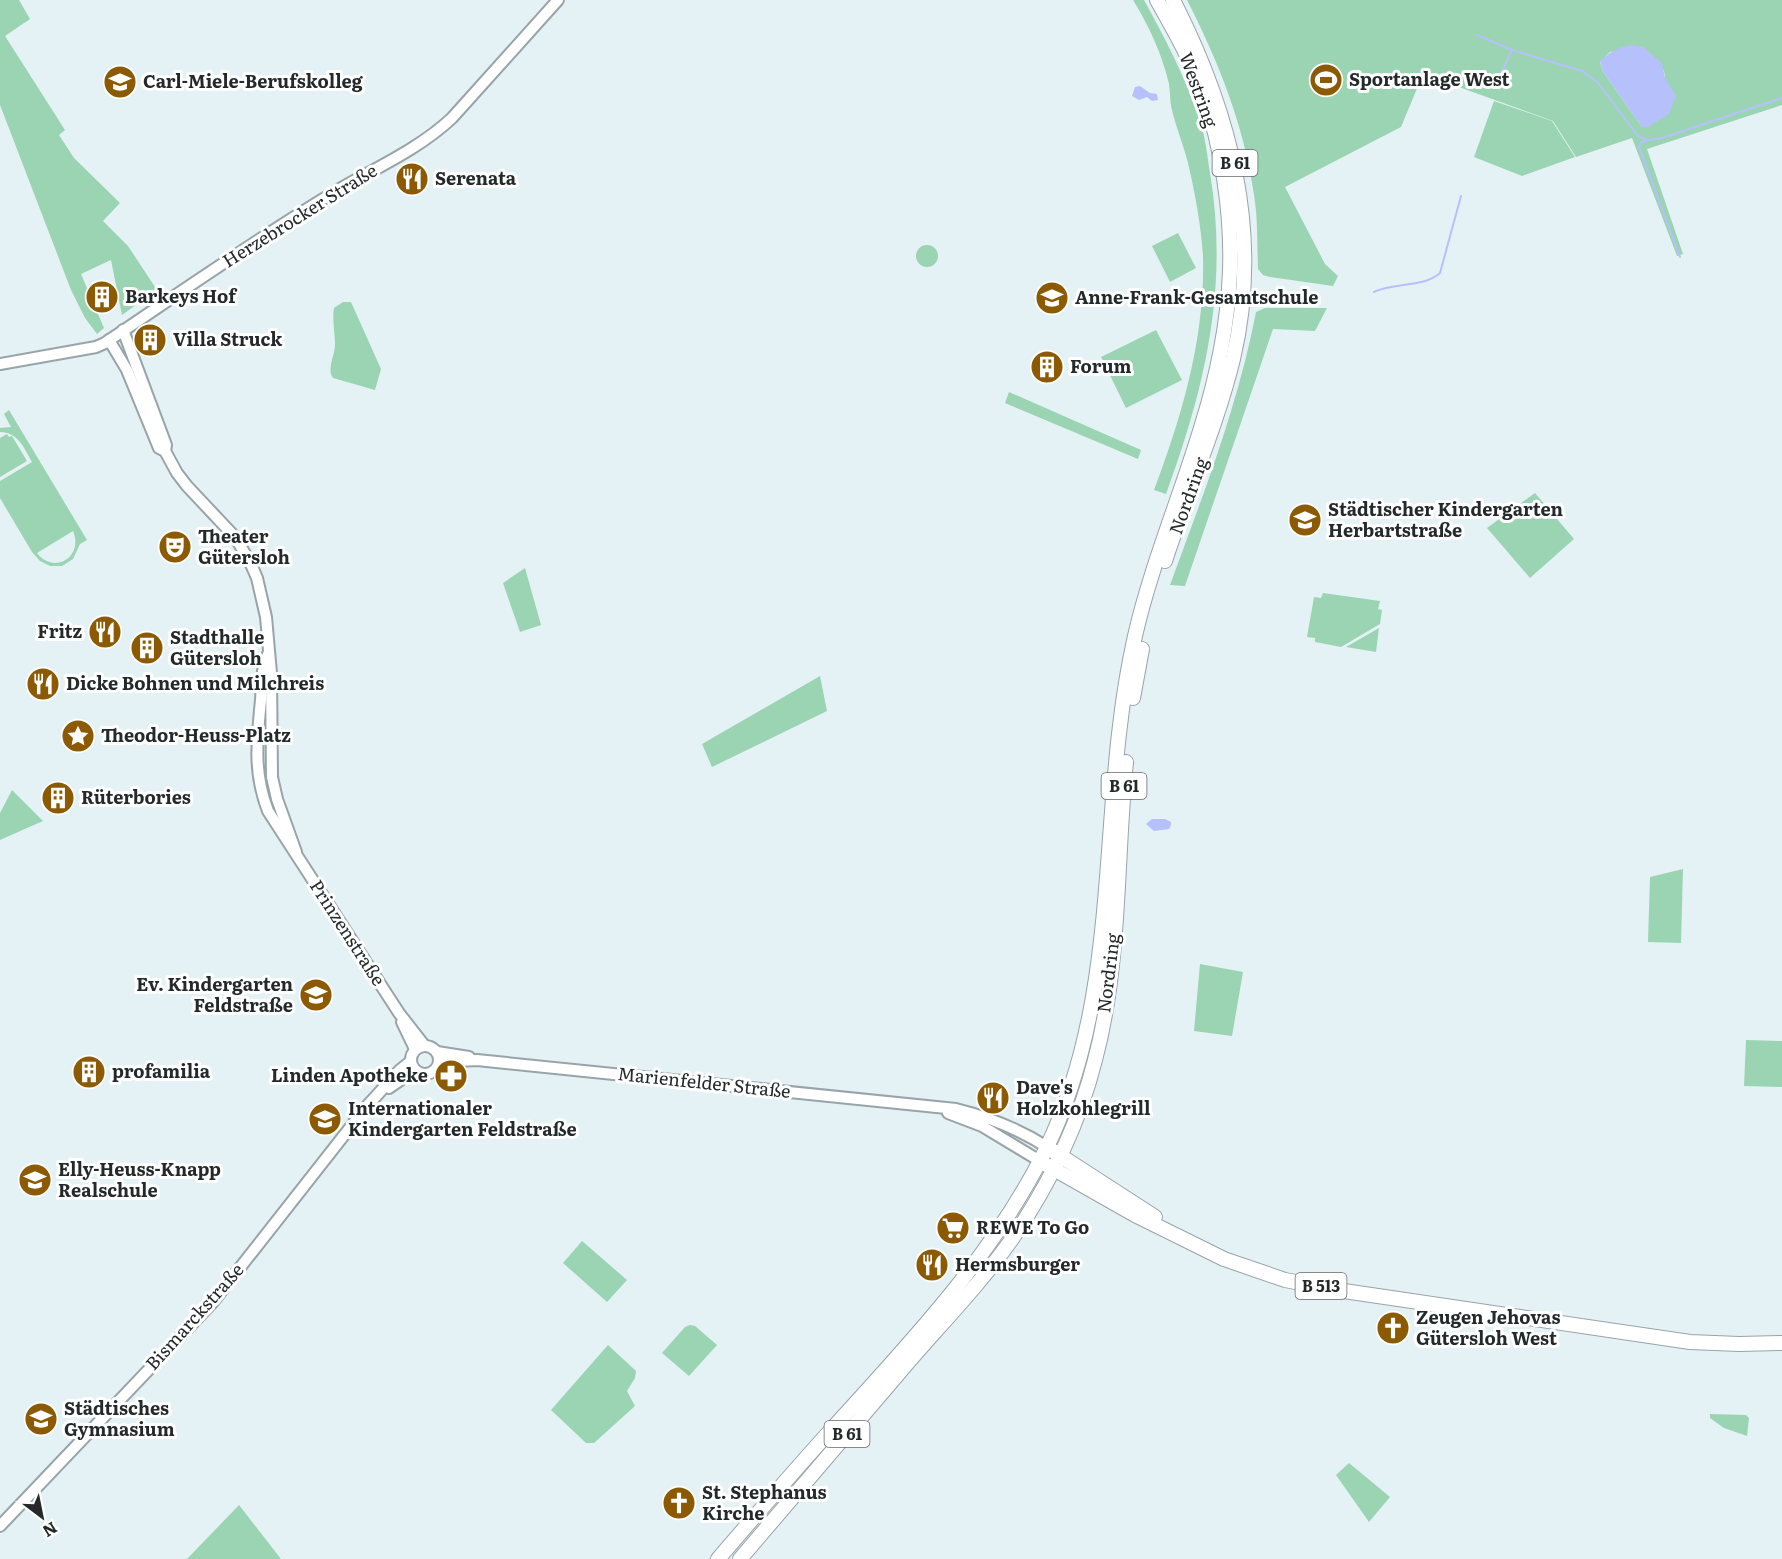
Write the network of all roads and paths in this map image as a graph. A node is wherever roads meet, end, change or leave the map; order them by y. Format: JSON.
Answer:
{"nodes":[{"id":1,"x":558,"y":0,"type":"edge"},
{"id":2,"x":1157,"y":0,"type":"edge"},
{"id":3,"x":1173,"y":0,"type":"edge"},
{"id":4,"x":1244,"y":282,"type":"joint"},
{"id":5,"x":1228,"y":293,"type":"joint"},
{"id":6,"x":123,"y":330,"type":"junction"},
{"id":7,"x":109,"y":340,"type":"junction"},
{"id":8,"x":0,"y":364,"type":"edge"},
{"id":9,"x":165,"y":451,"type":"junction"},
{"id":10,"x":268,"y":653,"type":"junction"},
{"id":11,"x":296,"y":852,"type":"junction"},
{"id":12,"x":419,"y":1047,"type":"junction"},
{"id":13,"x":438,"y":1057,"type":"junction"},
{"id":14,"x":413,"y":1066,"type":"junction"},
{"id":15,"x":931,"y":1107,"type":"junction"},
{"id":16,"x":1047,"y":1147,"type":"junction"},
{"id":17,"x":1060,"y":1156,"type":"junction"},
{"id":18,"x":1040,"y":1161,"type":"junction"},
{"id":19,"x":1053,"y":1169,"type":"junction"},
{"id":20,"x":1191,"y":1243,"type":"junction"},
{"id":21,"x":1782,"y":1343,"type":"edge"},
{"id":22,"x":0,"y":1526,"type":"edge"},
{"id":23,"x":718,"y":1559,"type":"edge"},
{"id":24,"x":740,"y":1559,"type":"edge"}],
"edges":[{"from":1,"to":6,"type":"street","name":"Herzebrocker Straße"},
{"from":2,"to":5,"type":"main road","name":"Westring","number":"B 61"},
{"from":3,"to":4,"type":"main road","name":"Westring","number":"B 61"},
{"from":4,"to":17,"type":"main road","name":"Nordring","number":"B 61"},
{"from":5,"to":16,"type":"main road","name":"Nordring","number":"B 61"},
{"from":6,"to":7,"type":"street","name":"Herzebrocker Straße"},
{"from":6,"to":9,"type":"street"},
{"from":7,"to":8,"type":"street","name":"Herzebrocker Straße"},
{"from":7,"to":9,"type":"street"},
{"from":9,"to":10,"type":"street"},
{"from":10,"to":11,"type":"street","name":"Prinzenstraße"},
{"from":10,"to":11,"type":"street","name":"Prinzenstraße"},
{"from":11,"to":12,"type":"street","name":"Prinzenstraße"},
{"from":12,"to":13,"type":"street"},
{"from":12,"to":14,"type":"street"},
{"from":13,"to":14,"type":"street"},
{"from":13,"to":15,"type":"street","name":"Marienfelder Straße"},
{"from":14,"to":22,"type":"street","name":"Bismarckstraße"},
{"from":15,"to":16,"type":"street","name":"Marienfelder Straße"},
{"from":15,"to":18,"type":"street","name":"Marienfelder Straße"},
{"from":16,"to":17,"type":"main road","name":"Marienfelder Straße"},
{"from":16,"to":18,"type":"main road","name":"Nordring","number":"B 61"},
{"from":17,"to":19,"type":"main road","name":"Nordring","number":"B 61"},
{"from":17,"to":20,"type":"main road","name":"Marienfelder Straße","number":"B 513"},
{"from":18,"to":19,"type":"main road","name":"Marienfelder Straße"},
{"from":18,"to":23,"type":"main road","name":"Nordring","number":"B 61"},
{"from":19,"to":20,"type":"main road","name":"Marienfelder Straße","number":"B 513"},
{"from":19,"to":24,"type":"main road","name":"Nordring","number":"B 61"},
{"from":20,"to":21,"type":"main road","name":"Marienfelder Straße","number":"B 513"}]}
